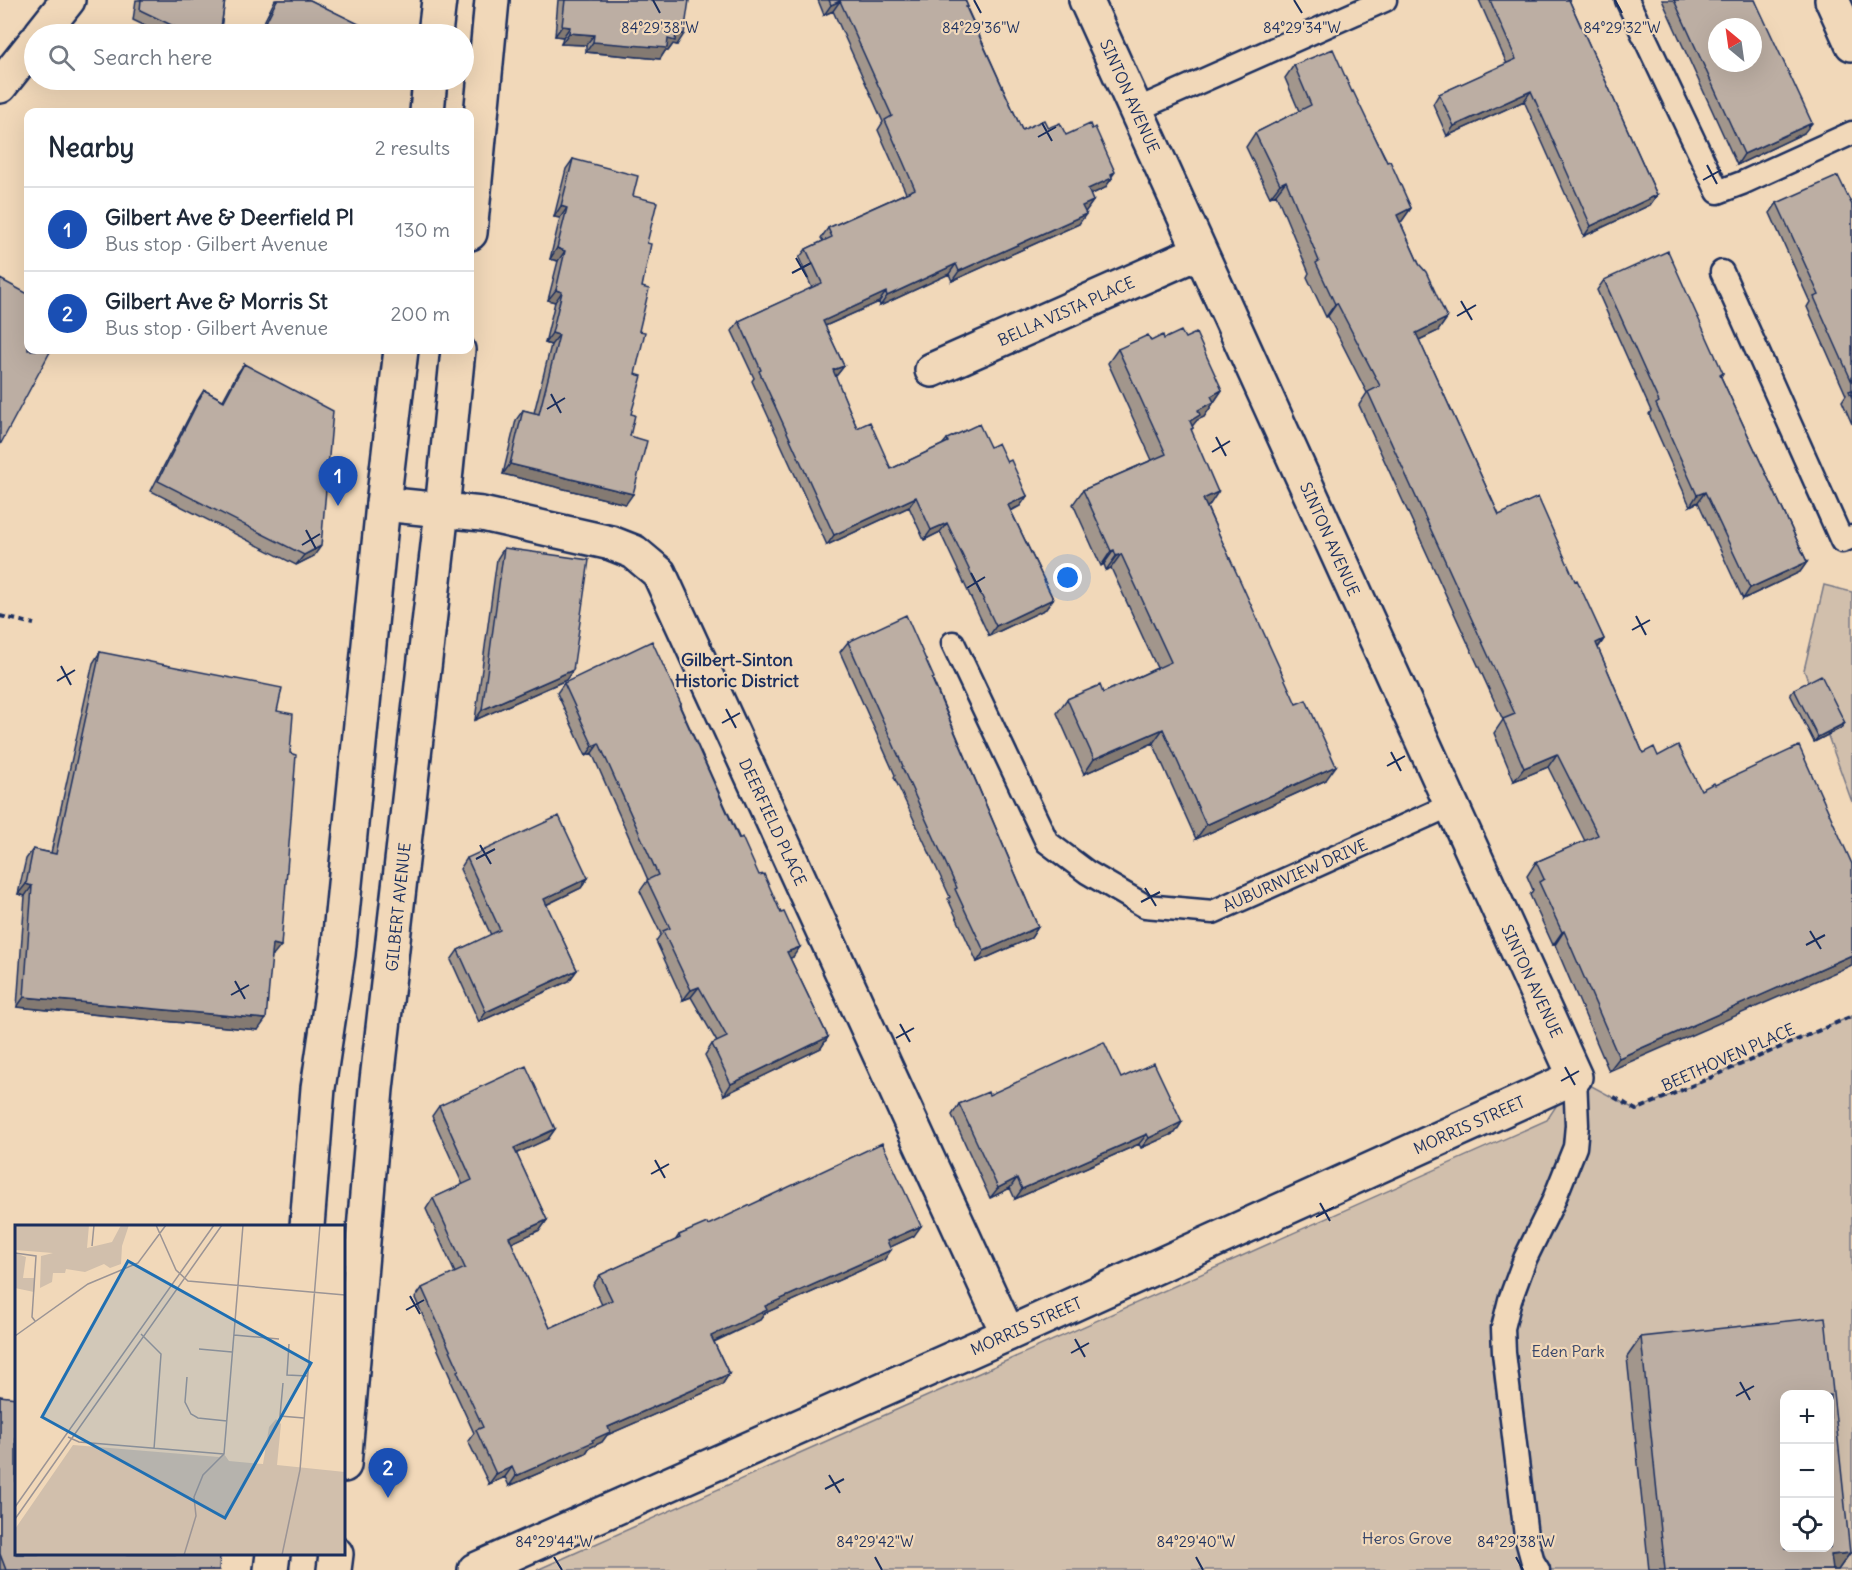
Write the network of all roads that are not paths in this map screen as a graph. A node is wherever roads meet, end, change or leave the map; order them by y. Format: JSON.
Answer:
{"nodes":[{"id":1,"x":68,"y":0,"type":"edge"},
{"id":2,"x":439,"y":0,"type":"edge"},
{"id":3,"x":492,"y":0,"type":"edge"},
{"id":4,"x":1086,"y":0,"type":"edge"},
{"id":5,"x":1384,"y":0,"type":"edge"},
{"id":6,"x":1627,"y":0,"type":"edge"},
{"id":7,"x":1832,"y":0,"type":"edge"},
{"id":8,"x":49,"y":24,"type":"edge"},
{"id":9,"x":436,"y":24,"type":"edge"},
{"id":10,"x":1852,"y":44,"type":"edge"},
{"id":11,"x":24,"y":56,"type":"edge"},
{"id":12,"x":0,"y":86,"type":"edge"},
{"id":13,"x":429,"y":90,"type":"edge"},
{"id":14,"x":427,"y":108,"type":"edge"},
{"id":15,"x":1136,"y":110,"type":"junction"},
{"id":16,"x":1852,"y":133,"type":"edge"},
{"id":17,"x":474,"y":191,"type":"edge"},
{"id":18,"x":1199,"y":252,"type":"junction"},
{"id":19,"x":1722,"y":272,"type":"dead end"},
{"id":20,"x":401,"y":354,"type":"edge"},
{"id":21,"x":458,"y":354,"type":"edge"},
{"id":22,"x":932,"y":370,"type":"dead end"},
{"id":23,"x":383,"y":504,"type":"junction"},
{"id":24,"x":442,"y":510,"type":"junction"},
{"id":25,"x":1852,"y":537,"type":"edge"},
{"id":26,"x":953,"y":643,"type":"dead end"},
{"id":27,"x":1451,"y":805,"type":"junction"},
{"id":28,"x":1575,"y":1077,"type":"junction"},
{"id":29,"x":307,"y":1225,"type":"edge"},
{"id":30,"x":1008,"y":1334,"type":"junction"},
{"id":31,"x":345,"y":1453,"type":"edge"},
{"id":32,"x":273,"y":1555,"type":"edge"},
{"id":33,"x":336,"y":1555,"type":"edge"},
{"id":34,"x":271,"y":1570,"type":"edge"},
{"id":35,"x":334,"y":1570,"type":"edge"},
{"id":36,"x":475,"y":1570,"type":"edge"},
{"id":37,"x":1538,"y":1570,"type":"edge"}],
"edges":[{"from":1,"to":8,"type":"street"},
{"from":2,"to":9,"type":"street"},
{"from":3,"to":17,"type":"street"},
{"from":4,"to":15,"type":"street","name":"SINTON AVENUE"},
{"from":5,"to":15,"type":"lane"},
{"from":6,"to":16,"type":"lane"},
{"from":7,"to":10,"type":"street"},
{"from":11,"to":12,"type":"street"},
{"from":13,"to":14,"type":"street"},
{"from":15,"to":18,"type":"street","name":"SINTON AVENUE"},
{"from":18,"to":22,"type":"street","name":"BELLA VISTA PLACE"},
{"from":18,"to":27,"type":"street","name":"SINTON AVENUE"},
{"from":19,"to":25,"type":"lane"},
{"from":20,"to":23,"type":"street"},
{"from":21,"to":24,"type":"street","name":"GILBERT AVENUE"},
{"from":23,"to":24,"type":"street","name":"DEERFIELD PLACE"},
{"from":23,"to":29,"type":"street"},
{"from":24,"to":30,"type":"street","name":"DEERFIELD PLACE"},
{"from":24,"to":31,"type":"street","name":"GILBERT AVENUE"},
{"from":26,"to":27,"type":"lane","name":"AUBURNVIEW DRIVE"},
{"from":27,"to":28,"type":"street","name":"SINTON AVENUE"},
{"from":28,"to":30,"type":"street","name":"MORRIS STREET"},
{"from":28,"to":37,"type":"lane"},
{"from":30,"to":36,"type":"street","name":"MORRIS STREET"},
{"from":32,"to":34,"type":"street"},
{"from":33,"to":35,"type":"street"}]}
